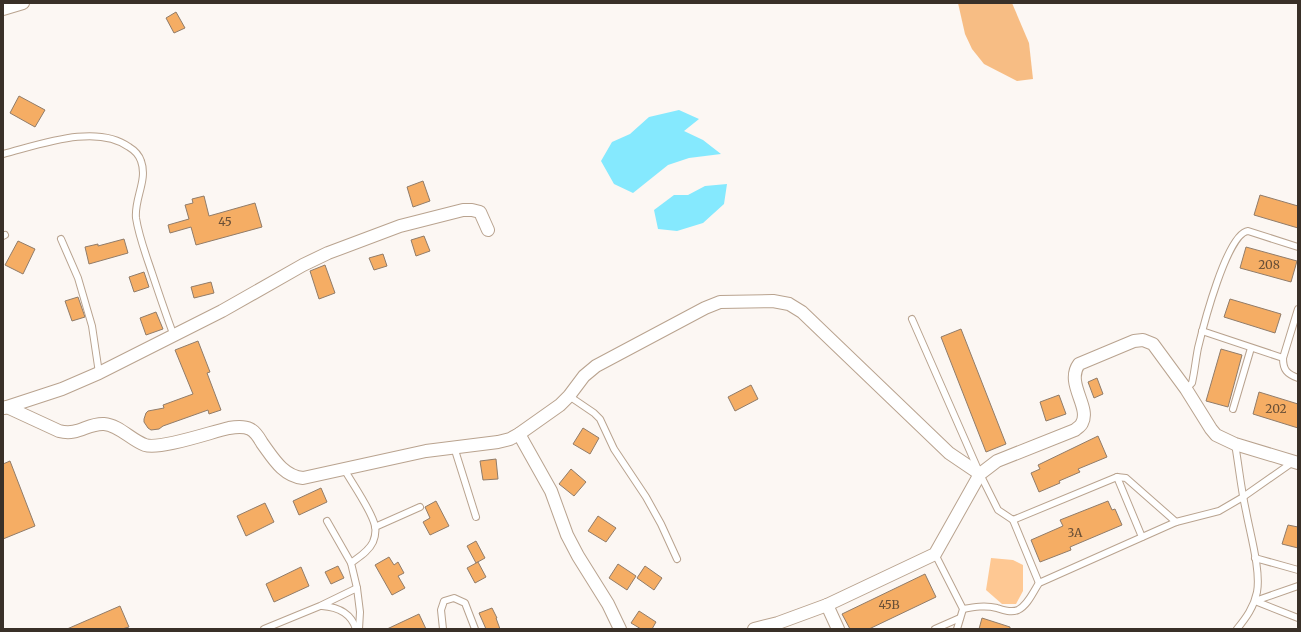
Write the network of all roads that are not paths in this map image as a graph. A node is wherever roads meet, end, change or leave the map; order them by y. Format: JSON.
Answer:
{"nodes":[{"id":1,"x":23,"y":3,"type":"edge"},
{"id":2,"x":3,"y":9,"type":"edge"},
{"id":3,"x":3,"y":154,"type":"edge"},
{"id":4,"x":488,"y":230,"type":"dead end"},
{"id":5,"x":61,"y":239,"type":"dead end"},
{"id":6,"x":1298,"y":247,"type":"edge"},
{"id":7,"x":1298,"y":309,"type":"edge"},
{"id":8,"x":912,"y":319,"type":"dead end"},
{"id":9,"x":1296,"y":322,"type":"edge"},
{"id":10,"x":1202,"y":331,"type":"junction"},
{"id":11,"x":174,"y":336,"type":"junction"},
{"id":12,"x":1251,"y":348,"type":"junction"},
{"id":13,"x":1283,"y":358,"type":"junction"},
{"id":14,"x":99,"y":373,"type":"junction"},
{"id":15,"x":1298,"y":378,"type":"edge"},
{"id":16,"x":1186,"y":389,"type":"junction"},
{"id":17,"x":570,"y":396,"type":"junction"},
{"id":18,"x":5,"y":408,"type":"edge"},
{"id":19,"x":1233,"y":409,"type":"dead end"},
{"id":20,"x":519,"y":434,"type":"junction"},
{"id":21,"x":1235,"y":444,"type":"junction"},
{"id":22,"x":454,"y":447,"type":"junction"},
{"id":23,"x":1296,"y":463,"type":"edge"},
{"id":24,"x":344,"y":469,"type":"junction"},
{"id":25,"x":980,"y":474,"type":"junction"},
{"id":26,"x":1116,"y":477,"type":"junction"},
{"id":27,"x":1243,"y":497,"type":"junction"},
{"id":28,"x":420,"y":507,"type":"dead end"},
{"id":29,"x":476,"y":517,"type":"dead end"},
{"id":30,"x":1013,"y":520,"type":"junction"},
{"id":31,"x":327,"y":521,"type":"dead end"},
{"id":32,"x":1176,"y":522,"type":"junction"},
{"id":33,"x":375,"y":527,"type":"junction"},
{"id":34,"x":1142,"y":537,"type":"junction"},
{"id":35,"x":935,"y":554,"type":"junction"},
{"id":36,"x":1255,"y":558,"type":"junction"},
{"id":37,"x":677,"y":559,"type":"dead end"},
{"id":38,"x":351,"y":563,"type":"junction"},
{"id":39,"x":1298,"y":570,"type":"edge"},
{"id":40,"x":1039,"y":583,"type":"junction"},
{"id":41,"x":1298,"y":586,"type":"edge"},
{"id":42,"x":357,"y":588,"type":"junction"},
{"id":43,"x":1255,"y":601,"type":"junction"},
{"id":44,"x":827,"y":605,"type":"junction"},
{"id":45,"x":320,"y":606,"type":"junction"},
{"id":46,"x":963,"y":609,"type":"junction"},
{"id":47,"x":960,"y":618,"type":"junction"},
{"id":48,"x":1298,"y":618,"type":"edge"},
{"id":49,"x":264,"y":629,"type":"edge"},
{"id":50,"x":357,"y":629,"type":"edge"},
{"id":51,"x":443,"y":629,"type":"edge"},
{"id":52,"x":476,"y":629,"type":"edge"},
{"id":53,"x":620,"y":629,"type":"edge"},
{"id":54,"x":754,"y":629,"type":"edge"},
{"id":55,"x":838,"y":629,"type":"edge"},
{"id":56,"x":935,"y":629,"type":"edge"},
{"id":57,"x":957,"y":629,"type":"edge"},
{"id":58,"x":1237,"y":629,"type":"edge"}],
"edges":[{"from":1,"to":2,"type":"street"},
{"from":3,"to":11,"type":"lane"},
{"from":4,"to":11,"type":"street"},
{"from":5,"to":14,"type":"lane"},
{"from":6,"to":10,"type":"lane"},
{"from":7,"to":9,"type":"lane"},
{"from":8,"to":25,"type":"lane"},
{"from":9,"to":13,"type":"lane"},
{"from":10,"to":12,"type":"lane"},
{"from":10,"to":16,"type":"lane"},
{"from":11,"to":14,"type":"street"},
{"from":12,"to":13,"type":"lane"},
{"from":12,"to":19,"type":"lane"},
{"from":13,"to":15,"type":"lane"},
{"from":14,"to":18,"type":"street"},
{"from":16,"to":21,"type":"street"},
{"from":16,"to":25,"type":"street"},
{"from":17,"to":20,"type":"street"},
{"from":17,"to":25,"type":"street"},
{"from":17,"to":37,"type":"lane"},
{"from":18,"to":24,"type":"street"},
{"from":20,"to":22,"type":"street"},
{"from":20,"to":53,"type":"street"},
{"from":21,"to":23,"type":"street"},
{"from":21,"to":27,"type":"lane"},
{"from":22,"to":24,"type":"street"},
{"from":22,"to":29,"type":"lane"},
{"from":23,"to":27,"type":"lane"},
{"from":24,"to":33,"type":"lane"},
{"from":25,"to":30,"type":"lane"},
{"from":25,"to":35,"type":"street"},
{"from":26,"to":30,"type":"lane"},
{"from":26,"to":32,"type":"lane"},
{"from":26,"to":34,"type":"lane"},
{"from":27,"to":32,"type":"lane"},
{"from":27,"to":36,"type":"lane"},
{"from":28,"to":33,"type":"lane"},
{"from":30,"to":40,"type":"lane"},
{"from":31,"to":38,"type":"lane"},
{"from":32,"to":34,"type":"lane"},
{"from":33,"to":38,"type":"lane"},
{"from":34,"to":40,"type":"lane"},
{"from":35,"to":44,"type":"street"},
{"from":35,"to":46,"type":"lane"},
{"from":36,"to":39,"type":"lane"},
{"from":36,"to":43,"type":"lane"},
{"from":38,"to":42,"type":"lane"},
{"from":40,"to":46,"type":"lane"},
{"from":41,"to":43,"type":"lane"},
{"from":42,"to":45,"type":"lane"},
{"from":42,"to":50,"type":"lane"},
{"from":43,"to":48,"type":"lane"},
{"from":43,"to":58,"type":"lane"},
{"from":44,"to":54,"type":"street"},
{"from":44,"to":55,"type":"street"},
{"from":45,"to":49,"type":"lane"},
{"from":45,"to":50,"type":"lane"},
{"from":46,"to":47,"type":"lane"},
{"from":47,"to":56,"type":"lane"},
{"from":47,"to":57,"type":"lane"},
{"from":51,"to":52,"type":"lane"}]}
